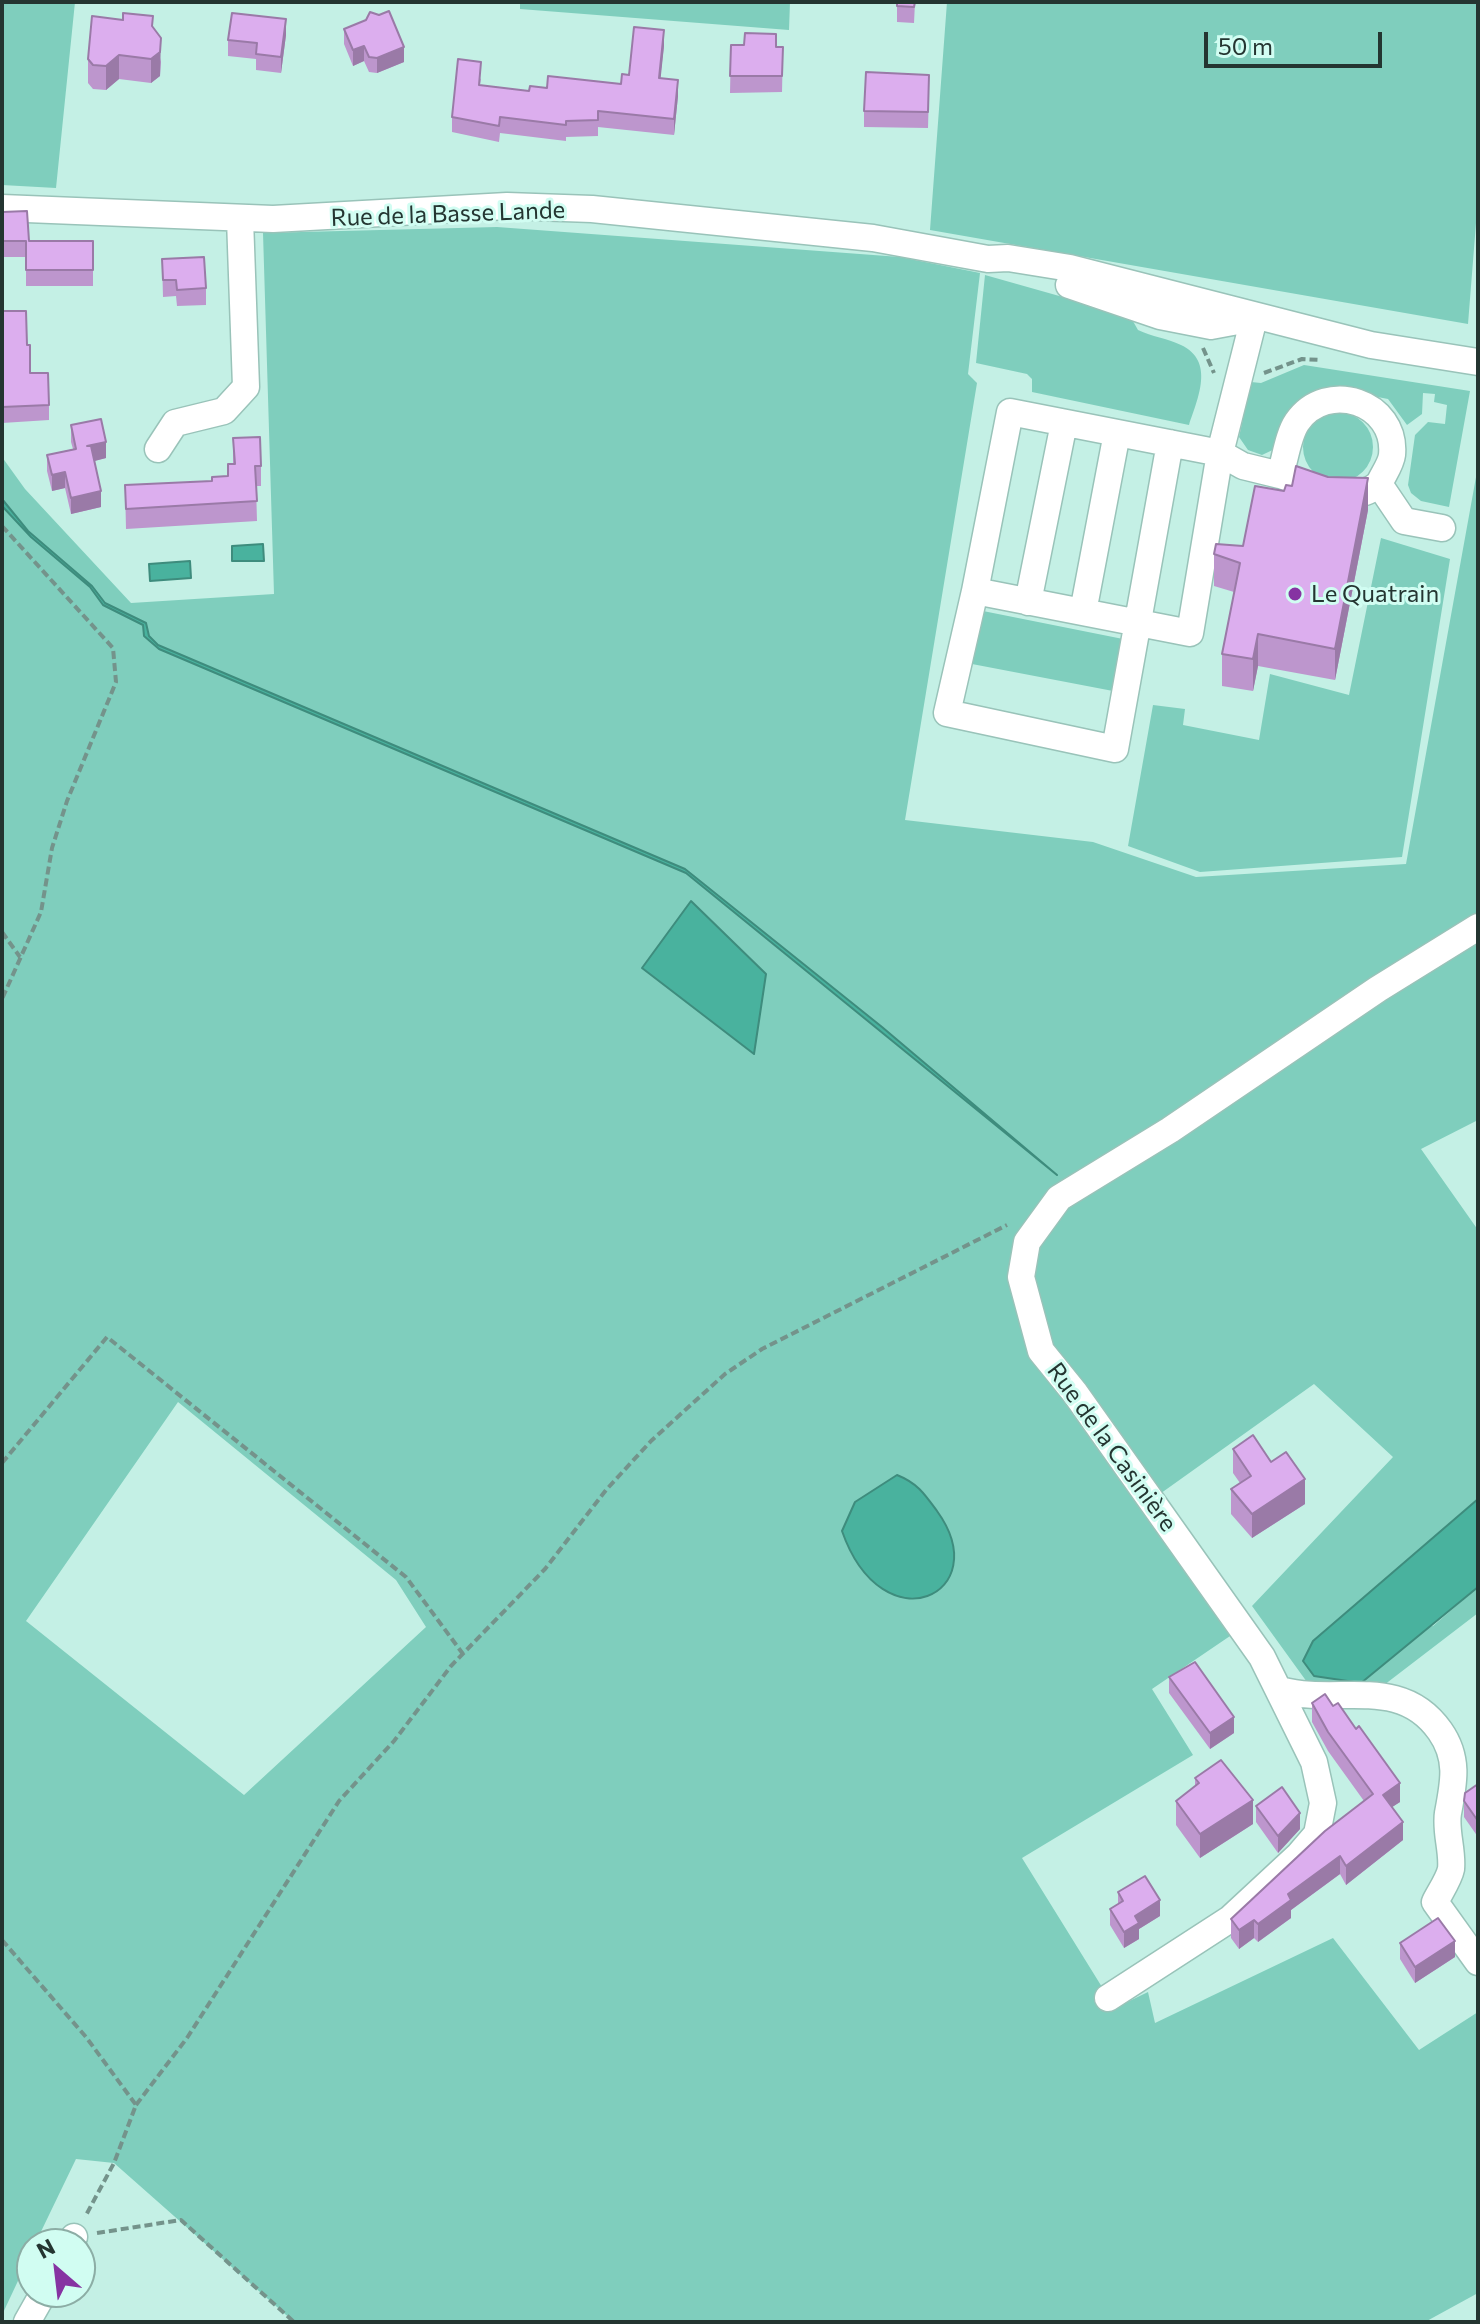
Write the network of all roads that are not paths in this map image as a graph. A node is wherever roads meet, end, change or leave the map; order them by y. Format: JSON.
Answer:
{"nodes":[{"id":1,"x":2,"y":208,"type":"edge"},
{"id":2,"x":240,"y":219,"type":"junction"},
{"id":3,"x":1254,"y":318,"type":"junction"},
{"id":4,"x":1478,"y":362,"type":"edge"},
{"id":5,"x":1064,"y":423,"type":"junction"},
{"id":6,"x":1117,"y":433,"type":"junction"},
{"id":7,"x":1170,"y":443,"type":"junction"},
{"id":8,"x":158,"y":449,"type":"dead end"},
{"id":9,"x":1220,"y":453,"type":"junction"},
{"id":10,"x":1280,"y":475,"type":"junction"},
{"id":11,"x":1379,"y":484,"type":"junction"},
{"id":12,"x":1442,"y":528,"type":"dead end"},
{"id":13,"x":975,"y":591,"type":"junction"},
{"id":14,"x":1028,"y":602,"type":"junction"},
{"id":15,"x":1083,"y":612,"type":"junction"},
{"id":16,"x":1137,"y":623,"type":"junction"},
{"id":17,"x":1478,"y":927,"type":"edge"},
{"id":18,"x":1280,"y":1690,"type":"junction"},
{"id":19,"x":1478,"y":1962,"type":"edge"},
{"id":20,"x":1108,"y":1998,"type":"dead end"}],
"edges":[{"from":1,"to":2,"type":"street","name":"Rue de la Basse Lande"},
{"from":2,"to":3,"type":"street","name":"Rue de la Basse Lande"},
{"from":2,"to":8,"type":"street"},
{"from":3,"to":4,"type":"street","name":"Rue de la Basse Lande"},
{"from":3,"to":9,"type":"street"},
{"from":5,"to":6,"type":"street"},
{"from":5,"to":13,"type":"street"},
{"from":5,"to":14,"type":"street"},
{"from":6,"to":7,"type":"street"},
{"from":6,"to":15,"type":"street"},
{"from":7,"to":9,"type":"street"},
{"from":7,"to":16,"type":"street"},
{"from":9,"to":10,"type":"street"},
{"from":9,"to":16,"type":"street"},
{"from":10,"to":11,"type":"street"},
{"from":10,"to":11,"type":"street"},
{"from":11,"to":12,"type":"street"},
{"from":13,"to":14,"type":"street"},
{"from":13,"to":16,"type":"street"},
{"from":14,"to":15,"type":"street"},
{"from":15,"to":16,"type":"street"},
{"from":17,"to":18,"type":"street","name":"Rue de la Casinière"},
{"from":18,"to":19,"type":"street"},
{"from":18,"to":20,"type":"street","name":"Rue de la Casinière"}]}
